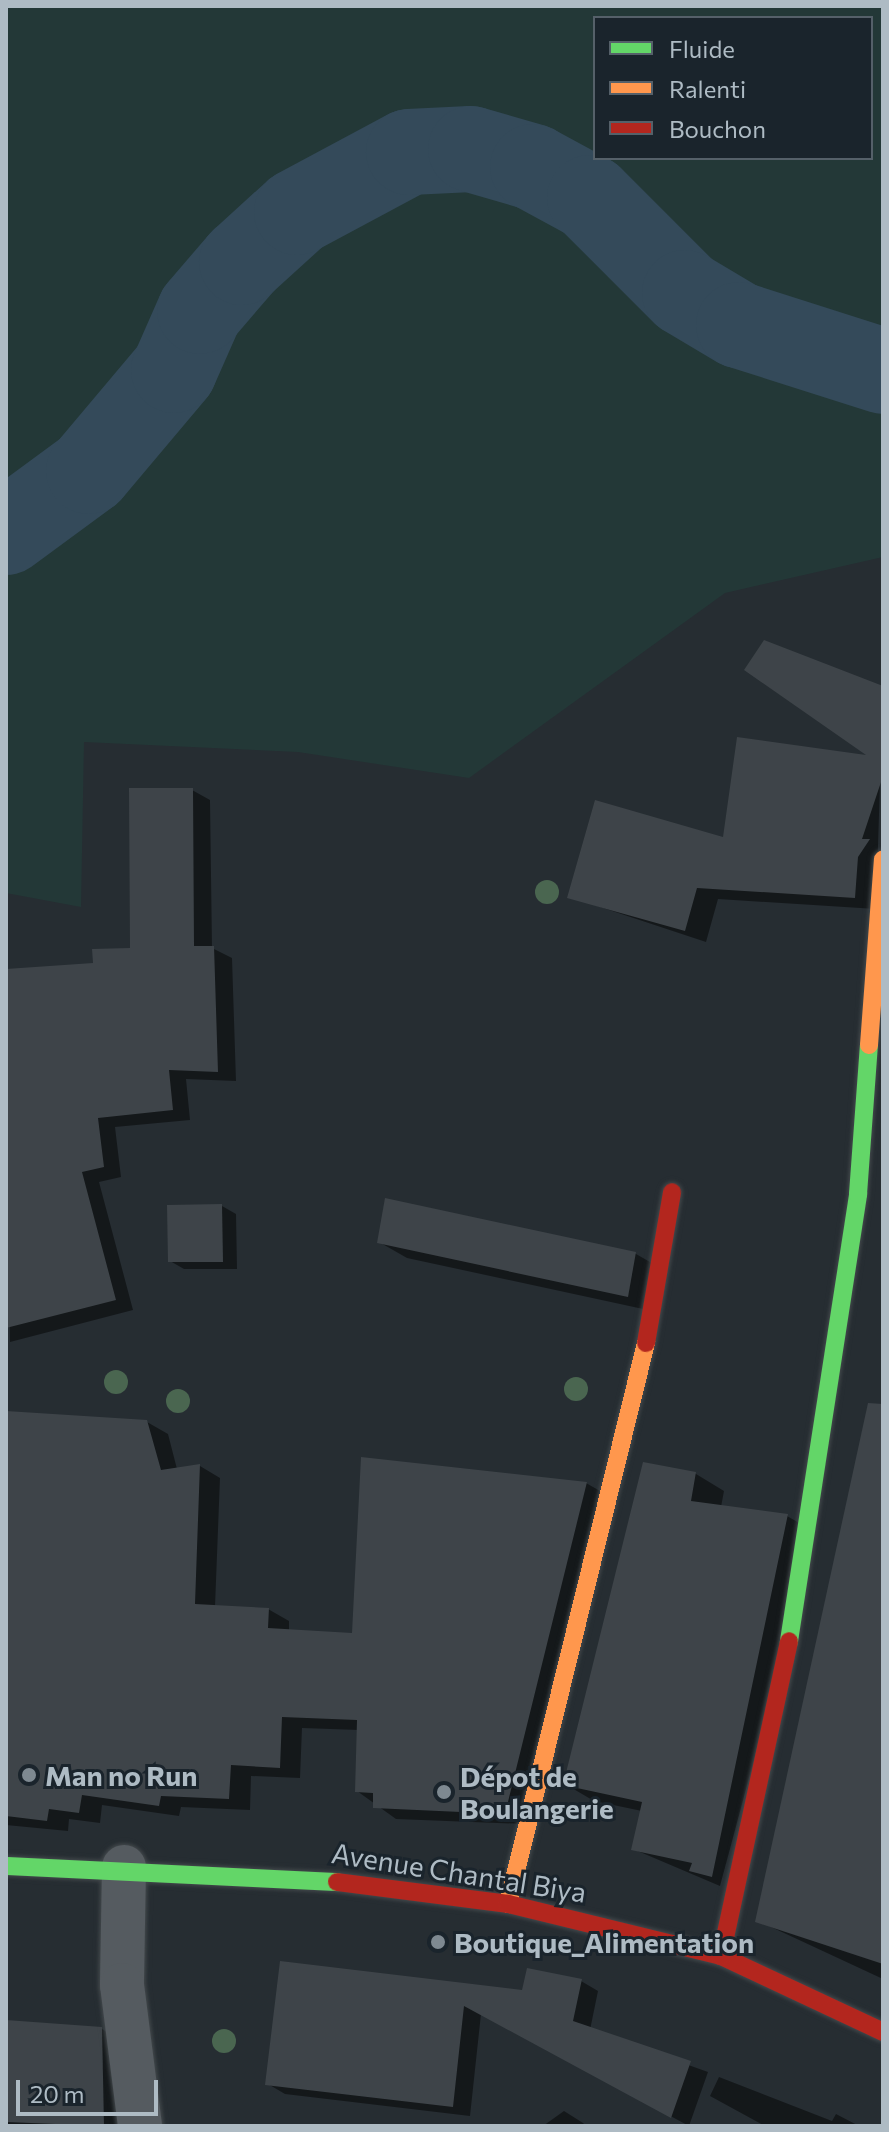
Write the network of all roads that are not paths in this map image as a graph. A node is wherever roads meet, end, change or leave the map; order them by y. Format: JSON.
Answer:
{"nodes":[{"id":1,"x":883,"y":860,"type":"edge"},
{"id":2,"x":672,"y":1192,"type":"dead end"},
{"id":3,"x":6,"y":1866,"type":"edge"},
{"id":4,"x":124,"y":1867,"type":"junction"},
{"id":5,"x":508,"y":1904,"type":"junction"},
{"id":6,"x":721,"y":1956,"type":"junction"},
{"id":7,"x":883,"y":2032,"type":"edge"},
{"id":8,"x":140,"y":2126,"type":"edge"}],
"edges":[{"from":1,"to":6,"type":"street"},
{"from":2,"to":5,"type":"street"},
{"from":3,"to":4,"type":"street","name":"Avenue Chantal Biya"},
{"from":4,"to":5,"type":"street","name":"Avenue Chantal Biya"},
{"from":4,"to":8,"type":"street"},
{"from":5,"to":6,"type":"street","name":"Avenue Chantal Biya"},
{"from":6,"to":7,"type":"street","name":"Avenue Chantal Biya"}]}
